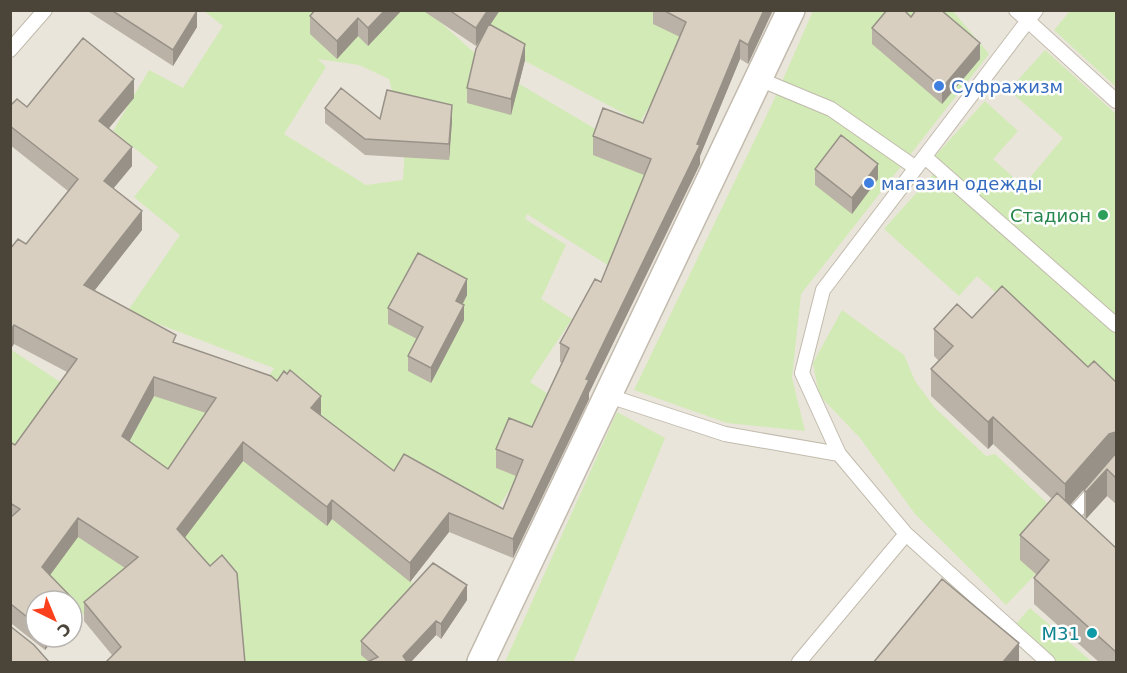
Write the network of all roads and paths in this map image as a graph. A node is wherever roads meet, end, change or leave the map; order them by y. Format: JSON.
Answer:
{"nodes":[{"id":1,"x":45,"y":10,"type":"edge"},
{"id":2,"x":791,"y":10,"type":"edge"},
{"id":3,"x":1016,"y":10,"type":"edge"},
{"id":4,"x":1031,"y":16,"type":"edge"},
{"id":5,"x":10,"y":50,"type":"edge"},
{"id":6,"x":759,"y":79,"type":"junction"},
{"id":7,"x":1116,"y":100,"type":"edge"},
{"id":8,"x":921,"y":163,"type":"junction"},
{"id":9,"x":1116,"y":325,"type":"edge"},
{"id":10,"x":609,"y":396,"type":"junction"},
{"id":11,"x":839,"y":454,"type":"junction"},
{"id":12,"x":1116,"y":467,"type":"edge"},
{"id":13,"x":1086,"y":530,"type":"edge"},
{"id":14,"x":906,"y":534,"type":"junction"},
{"id":15,"x":482,"y":663,"type":"edge"},
{"id":16,"x":799,"y":663,"type":"edge"},
{"id":17,"x":1048,"y":663,"type":"edge"}],
"edges":[{"from":1,"to":5,"type":"lane"},
{"from":2,"to":6,"type":"street"},
{"from":3,"to":4,"type":"lane"},
{"from":4,"to":7,"type":"lane"},
{"from":4,"to":8,"type":"lane"},
{"from":6,"to":8,"type":"lane"},
{"from":6,"to":10,"type":"street"},
{"from":8,"to":9,"type":"lane"},
{"from":8,"to":11,"type":"lane"},
{"from":10,"to":11,"type":"lane"},
{"from":10,"to":15,"type":"street"},
{"from":11,"to":14,"type":"lane"},
{"from":12,"to":13,"type":"lane"},
{"from":14,"to":16,"type":"lane"},
{"from":14,"to":17,"type":"lane"}]}
